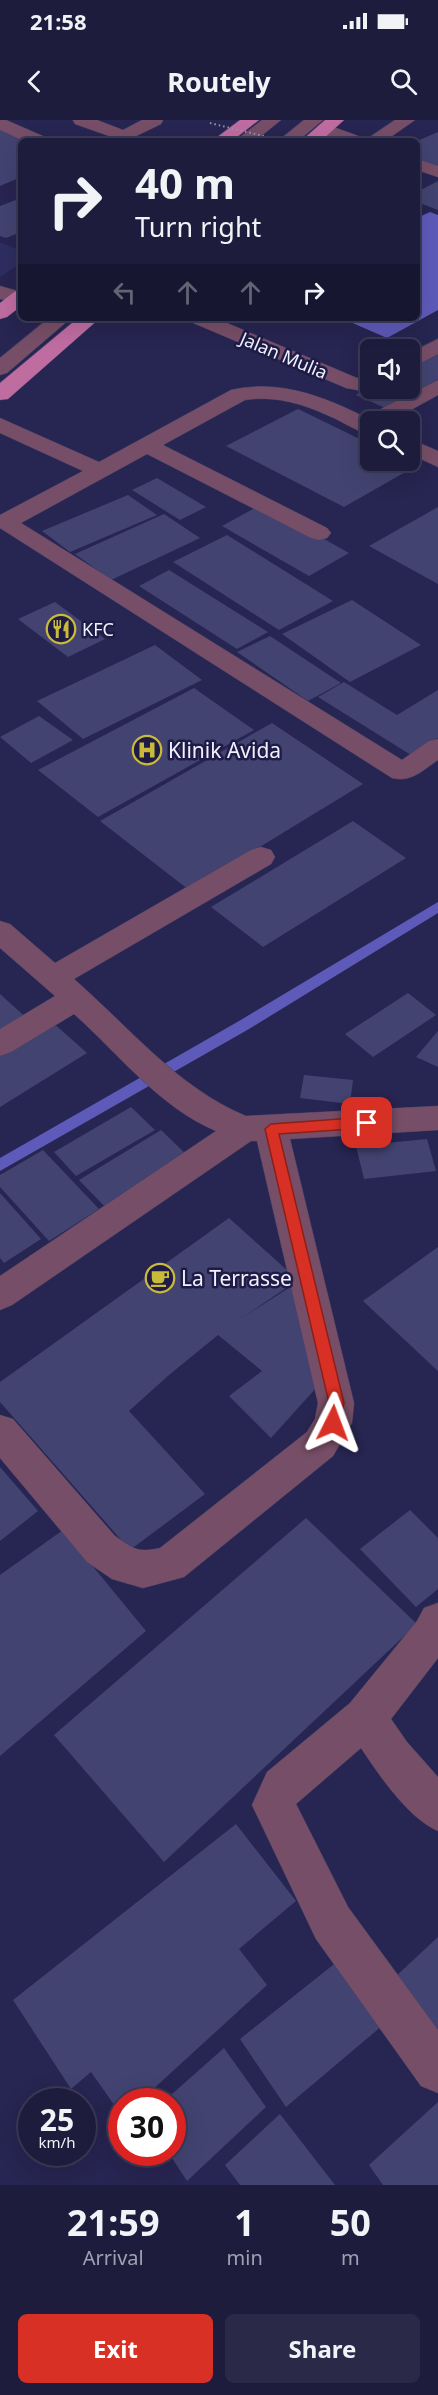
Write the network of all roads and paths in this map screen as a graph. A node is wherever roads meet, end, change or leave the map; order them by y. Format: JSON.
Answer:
{"nodes":[{"id":1,"x":81,"y":120,"type":"edge"},
{"id":2,"x":155,"y":120,"type":"edge"},
{"id":3,"x":251,"y":120,"type":"edge"},
{"id":4,"x":273,"y":120,"type":"edge"},
{"id":5,"x":407,"y":120,"type":"edge"},
{"id":6,"x":210,"y":123,"type":"dead end"},
{"id":7,"x":325,"y":123,"type":"edge"},
{"id":8,"x":0,"y":124,"type":"edge"},
{"id":9,"x":32,"y":138,"type":"edge"},
{"id":10,"x":118,"y":138,"type":"edge"},
{"id":11,"x":225,"y":138,"type":"edge"},
{"id":12,"x":248,"y":138,"type":"edge"},
{"id":13,"x":272,"y":138,"type":"edge"},
{"id":14,"x":292,"y":138,"type":"edge"},
{"id":15,"x":312,"y":138,"type":"edge"},
{"id":16,"x":350,"y":138,"type":"edge"},
{"id":17,"x":378,"y":138,"type":"edge"},
{"id":18,"x":420,"y":165,"type":"edge"},
{"id":19,"x":438,"y":172,"type":"edge"},
{"id":20,"x":13,"y":296,"type":"edge"},
{"id":21,"x":0,"y":313,"type":"edge"},
{"id":22,"x":28,"y":321,"type":"edge"},
{"id":23,"x":57,"y":321,"type":"edge"},
{"id":24,"x":86,"y":321,"type":"edge"},
{"id":25,"x":205,"y":321,"type":"edge"},
{"id":26,"x":0,"y":344,"type":"edge"},
{"id":27,"x":438,"y":345,"type":"edge"},
{"id":28,"x":420,"y":355,"type":"edge"},
{"id":29,"x":0,"y":369,"type":"edge"},
{"id":30,"x":360,"y":386,"type":"edge"},
{"id":31,"x":438,"y":387,"type":"edge"},
{"id":32,"x":0,"y":394,"type":"edge"},
{"id":33,"x":394,"y":411,"type":"edge"},
{"id":34,"x":360,"y":420,"type":"edge"},
{"id":35,"x":0,"y":425,"type":"edge"},
{"id":36,"x":146,"y":445,"type":"junction"},
{"id":37,"x":420,"y":451,"type":"edge"},
{"id":38,"x":438,"y":460,"type":"edge"},
{"id":39,"x":99,"y":470,"type":"junction"},
{"id":40,"x":3,"y":520,"type":"edge"},
{"id":41,"x":319,"y":533,"type":"dead end"},
{"id":42,"x":438,"y":747,"type":"edge"},
{"id":43,"x":261,"y":856,"type":"dead end"},
{"id":44,"x":0,"y":931,"type":"edge"},
{"id":45,"x":53,"y":978,"type":"junction"},
{"id":46,"x":76,"y":998,"type":"junction"},
{"id":47,"x":0,"y":1044,"type":"edge"},
{"id":48,"x":438,"y":1118,"type":"edge"},
{"id":49,"x":258,"y":1129,"type":"junction"},
{"id":50,"x":0,"y":1295,"type":"edge"},
{"id":51,"x":0,"y":1431,"type":"edge"},
{"id":52,"x":438,"y":1622,"type":"edge"},
{"id":53,"x":365,"y":1718,"type":"junction"},
{"id":54,"x":438,"y":1809,"type":"edge"},
{"id":55,"x":438,"y":2069,"type":"edge"}],
"edges":[{"from":1,"to":10,"type":"street"},
{"from":2,"to":10,"type":"street"},
{"from":3,"to":11,"type":"main road"},
{"from":4,"to":12,"type":"street"},
{"from":5,"to":17,"type":"street"},
{"from":6,"to":13,"type":"path","bridge":true},
{"from":7,"to":14,"type":"street"},
{"from":7,"to":15,"type":"main road"},
{"from":7,"to":16,"type":"street"},
{"from":8,"to":9,"type":"street"},
{"from":18,"to":19,"type":"street"},
{"from":20,"to":21,"type":"main road"},
{"from":22,"to":26,"type":"street"},
{"from":23,"to":29,"type":"street"},
{"from":24,"to":32,"type":"main road"},
{"from":25,"to":30,"type":"street","name":"Jalan Mulia"},
{"from":27,"to":28,"type":"street"},
{"from":31,"to":33,"type":"street"},
{"from":34,"to":36,"type":"street"},
{"from":35,"to":39,"type":"street"},
{"from":36,"to":39,"type":"street"},
{"from":36,"to":41,"type":"street"},
{"from":37,"to":38,"type":"street"},
{"from":39,"to":40,"type":"street"},
{"from":40,"to":42,"type":"street"},
{"from":43,"to":45,"type":"street"},
{"from":44,"to":45,"type":"street"},
{"from":45,"to":46,"type":"street"},
{"from":46,"to":47,"type":"street"},
{"from":46,"to":49,"type":"street"},
{"from":48,"to":49,"type":"street"},
{"from":49,"to":50,"type":"street"},
{"from":49,"to":51,"type":"street"},
{"from":52,"to":53,"type":"street"},
{"from":53,"to":54,"type":"street"},
{"from":53,"to":55,"type":"street"}]}
